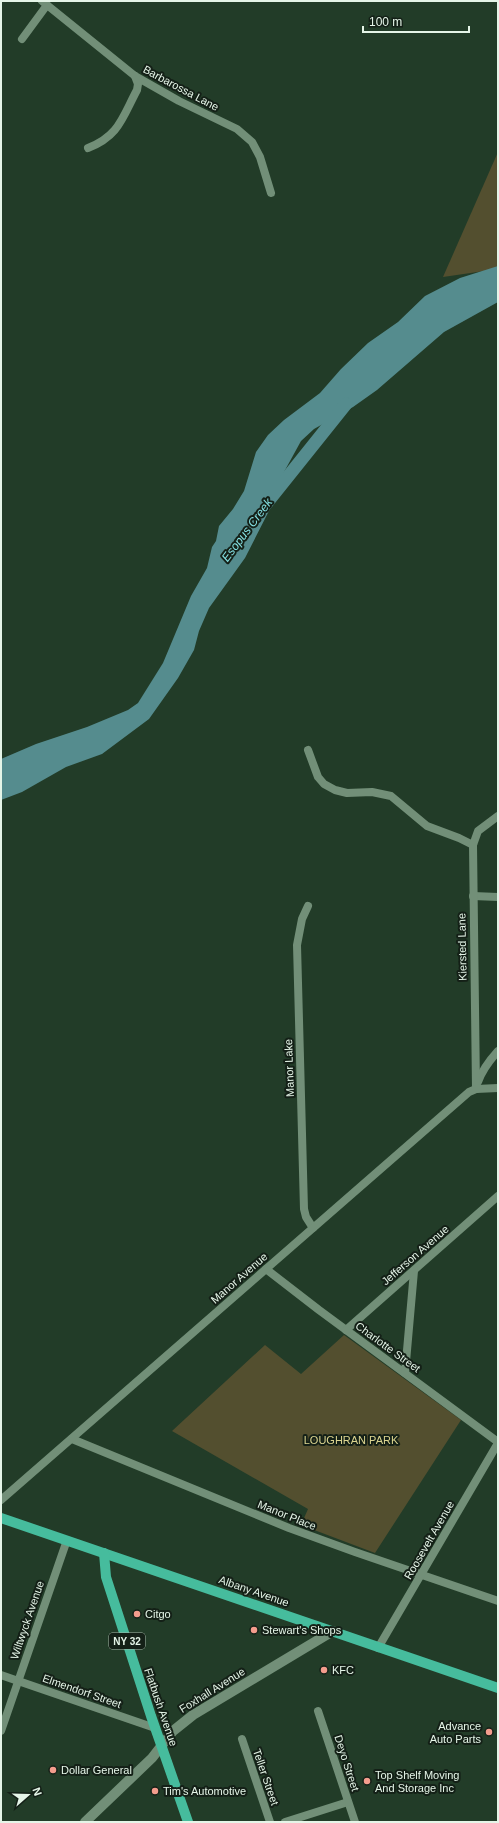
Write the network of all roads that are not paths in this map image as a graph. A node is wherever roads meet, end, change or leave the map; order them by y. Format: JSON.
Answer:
{"nodes":[{"id":1,"x":45,"y":3,"type":"edge"},
{"id":2,"x":22,"y":39,"type":"dead end"},
{"id":3,"x":135,"y":76,"type":"junction"},
{"id":4,"x":88,"y":148,"type":"dead end"},
{"id":5,"x":271,"y":193,"type":"dead end"},
{"id":6,"x":308,"y":750,"type":"dead end"},
{"id":7,"x":498,"y":816,"type":"edge"},
{"id":8,"x":473,"y":845,"type":"junction"},
{"id":9,"x":473,"y":896,"type":"junction"},
{"id":10,"x":498,"y":896,"type":"edge"},
{"id":11,"x":308,"y":906,"type":"dead end"},
{"id":12,"x":498,"y":1052,"type":"edge"},
{"id":13,"x":498,"y":1088,"type":"edge"},
{"id":14,"x":476,"y":1089,"type":"junction"},
{"id":15,"x":498,"y":1196,"type":"edge"},
{"id":16,"x":312,"y":1228,"type":"junction"},
{"id":17,"x":266,"y":1269,"type":"junction"},
{"id":18,"x":414,"y":1271,"type":"junction"},
{"id":19,"x":346,"y":1330,"type":"junction"},
{"id":20,"x":405,"y":1373,"type":"junction"},
{"id":21,"x":72,"y":1439,"type":"junction"},
{"id":22,"x":498,"y":1442,"type":"edge"},
{"id":23,"x":1,"y":1500,"type":"edge"},
{"id":24,"x":1,"y":1518,"type":"edge"},
{"id":25,"x":67,"y":1540,"type":"junction"},
{"id":26,"x":104,"y":1553,"type":"junction"},
{"id":27,"x":422,"y":1574,"type":"junction"},
{"id":28,"x":498,"y":1600,"type":"edge"},
{"id":29,"x":333,"y":1631,"type":"junction"},
{"id":30,"x":378,"y":1648,"type":"junction"},
{"id":31,"x":1,"y":1675,"type":"edge"},
{"id":32,"x":18,"y":1680,"type":"junction"},
{"id":33,"x":498,"y":1688,"type":"edge"},
{"id":34,"x":318,"y":1711,"type":"dead end"},
{"id":35,"x":155,"y":1728,"type":"junction"},
{"id":36,"x":1,"y":1731,"type":"edge"},
{"id":37,"x":242,"y":1739,"type":"dead end"},
{"id":38,"x":162,"y":1746,"type":"junction"},
{"id":39,"x":348,"y":1802,"type":"junction"},
{"id":40,"x":85,"y":1822,"type":"edge"},
{"id":41,"x":188,"y":1822,"type":"edge"},
{"id":42,"x":270,"y":1822,"type":"edge"},
{"id":43,"x":286,"y":1822,"type":"edge"},
{"id":44,"x":355,"y":1822,"type":"edge"}],
"edges":[{"from":1,"to":2,"type":"street"},
{"from":1,"to":3,"type":"street","name":"Barbarossa Lane"},
{"from":3,"to":4,"type":"street"},
{"from":3,"to":5,"type":"street","name":"Barbarossa Lane"},
{"from":6,"to":8,"type":"street"},
{"from":7,"to":8,"type":"street","name":"Kiersted Lane"},
{"from":8,"to":9,"type":"street","name":"Kiersted Lane"},
{"from":9,"to":10,"type":"street"},
{"from":9,"to":14,"type":"street","name":"Kiersted Lane"},
{"from":11,"to":16,"type":"street","name":"Manor Lake"},
{"from":12,"to":14,"type":"street"},
{"from":13,"to":14,"type":"street"},
{"from":14,"to":16,"type":"street","name":"Manor Avenue"},
{"from":15,"to":18,"type":"street","name":"Jefferson Avenue"},
{"from":16,"to":17,"type":"street","name":"Manor Avenue"},
{"from":17,"to":19,"type":"street","name":"Charlotte Street"},
{"from":17,"to":21,"type":"street","name":"Manor Avenue"},
{"from":18,"to":19,"type":"street","name":"Jefferson Avenue"},
{"from":18,"to":20,"type":"street"},
{"from":19,"to":20,"type":"street","name":"Charlotte Street"},
{"from":20,"to":22,"type":"street","name":"Charlotte Street"},
{"from":21,"to":23,"type":"street","name":"Manor Avenue"},
{"from":21,"to":27,"type":"street","name":"Manor Place"},
{"from":22,"to":27,"type":"street","name":"Roosevelt Avenue"},
{"from":24,"to":25,"type":"main road","name":"Albany Avenue"},
{"from":25,"to":26,"type":"main road","name":"Albany Avenue"},
{"from":25,"to":32,"type":"street","name":"Wiltwyck Avenue"},
{"from":26,"to":29,"type":"main road","name":"Albany Avenue"},
{"from":26,"to":35,"type":"main road","name":"Flatbush Avenue","number":"NY 32"},
{"from":27,"to":28,"type":"street","name":"Manor Place"},
{"from":27,"to":30,"type":"street","name":"Roosevelt Avenue"},
{"from":29,"to":30,"type":"main road","name":"Albany Avenue"},
{"from":29,"to":38,"type":"street","name":"Foxhall Avenue"},
{"from":30,"to":33,"type":"main road","name":"Albany Avenue"},
{"from":31,"to":32,"type":"street","name":"Elmendorf Street"},
{"from":32,"to":35,"type":"street","name":"Elmendorf Street"},
{"from":32,"to":36,"type":"street","name":"Wiltwyck Avenue"},
{"from":34,"to":39,"type":"street","name":"Deyo Street"},
{"from":35,"to":38,"type":"main road","name":"Flatbush Avenue","number":"NY 32"},
{"from":37,"to":42,"type":"street","name":"Teller Street"},
{"from":38,"to":40,"type":"street","name":"Foxhall Avenue"},
{"from":38,"to":41,"type":"main road","name":"Flatbush Avenue","number":"NY 32"},
{"from":39,"to":43,"type":"street"},
{"from":39,"to":44,"type":"street","name":"Deyo Street"}]}
